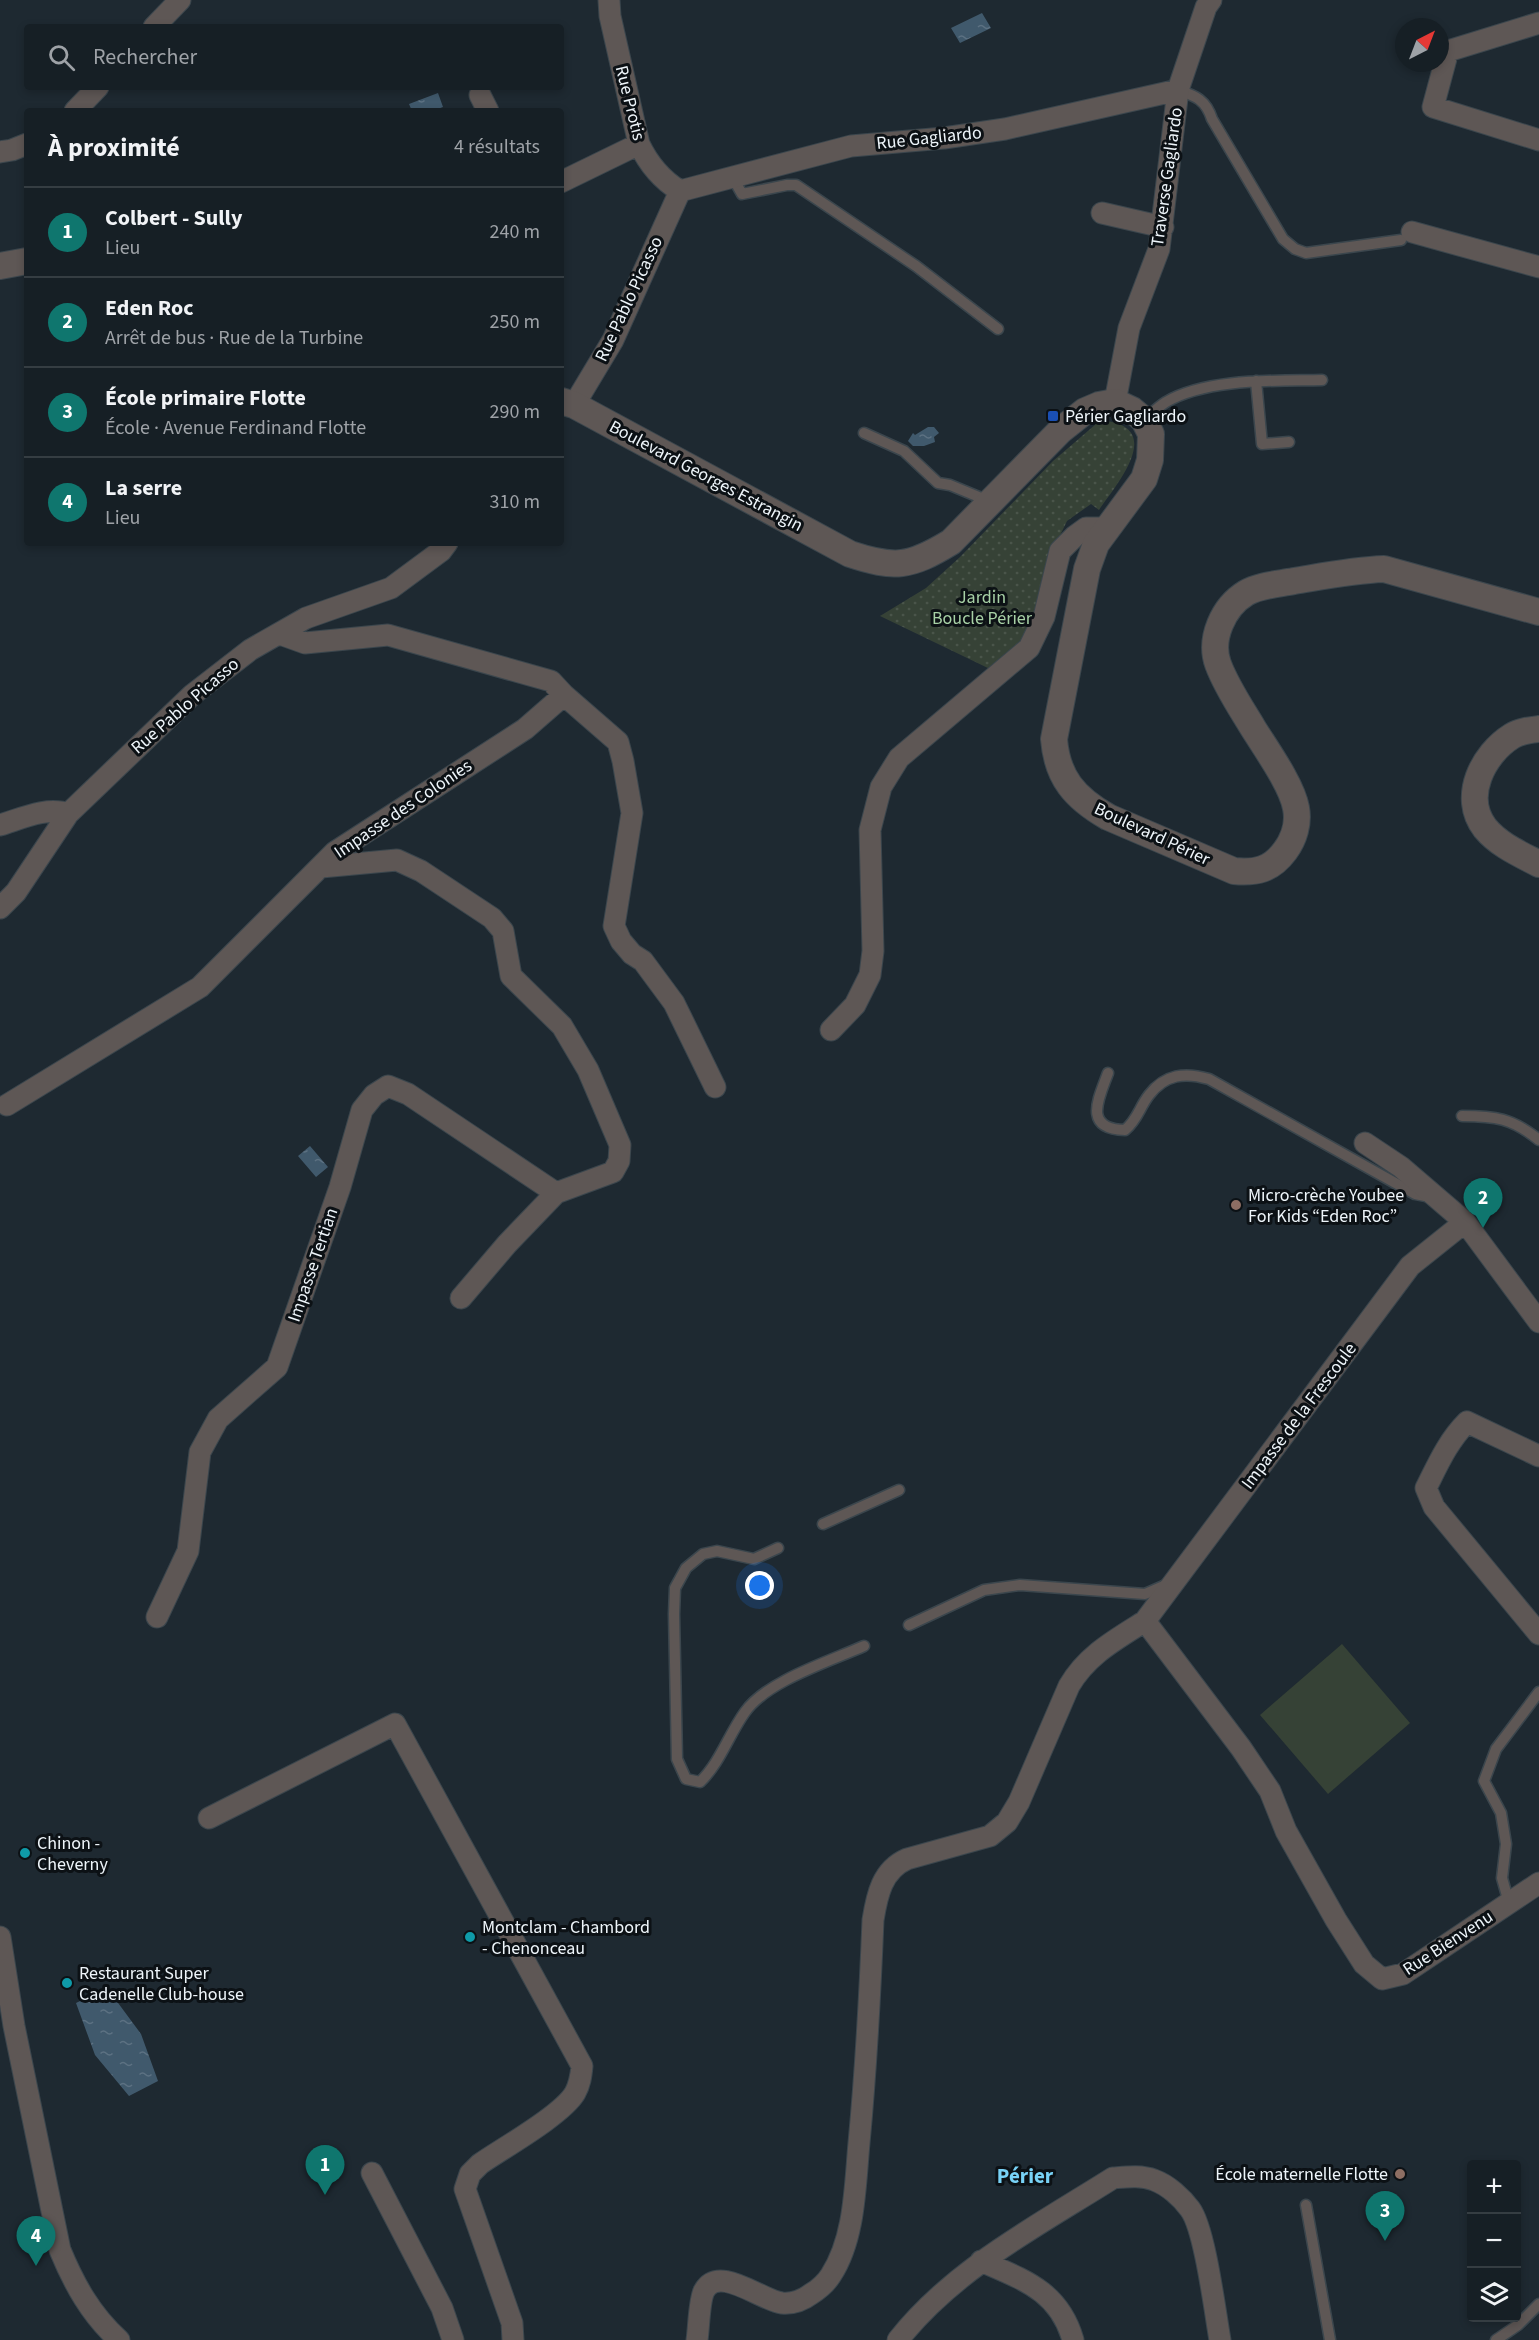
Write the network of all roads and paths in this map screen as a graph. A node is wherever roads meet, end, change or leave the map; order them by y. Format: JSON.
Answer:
{"nodes":[{"id":1,"x":180,"y":0,"type":"edge"},
{"id":2,"x":609,"y":0,"type":"edge"},
{"id":3,"x":1211,"y":0,"type":"edge"},
{"id":4,"x":1539,"y":23,"type":"edge"},
{"id":5,"x":157,"y":24,"type":"edge"},
{"id":6,"x":95,"y":90,"type":"edge"},
{"id":7,"x":1179,"y":90,"type":"junction"},
{"id":8,"x":78,"y":108,"type":"edge"},
{"id":9,"x":1539,"y":140,"type":"edge"},
{"id":10,"x":639,"y":144,"type":"junction"},
{"id":11,"x":24,"y":145,"type":"edge"},
{"id":12,"x":0,"y":152,"type":"edge"},
{"id":13,"x":733,"y":178,"type":"junction"},
{"id":14,"x":564,"y":181,"type":"edge"},
{"id":15,"x":680,"y":191,"type":"junction"},
{"id":16,"x":1101,"y":213,"type":"dead end"},
{"id":17,"x":1163,"y":227,"type":"junction"},
{"id":18,"x":1406,"y":236,"type":"joint"},
{"id":19,"x":24,"y":262,"type":"edge"},
{"id":20,"x":0,"y":266,"type":"edge"},
{"id":21,"x":1539,"y":267,"type":"edge"},
{"id":22,"x":998,"y":329,"type":"dead end"},
{"id":23,"x":1322,"y":380,"type":"dead end"},
{"id":24,"x":1256,"y":381,"type":"junction"},
{"id":25,"x":1115,"y":402,"type":"junction"},
{"id":26,"x":568,"y":403,"type":"edge"},
{"id":27,"x":1144,"y":420,"type":"junction"},
{"id":28,"x":864,"y":433,"type":"dead end"},
{"id":29,"x":1289,"y":442,"type":"dead end"},
{"id":30,"x":991,"y":502,"type":"junction"},
{"id":31,"x":1107,"y":528,"type":"junction"},
{"id":32,"x":445,"y":546,"type":"edge"},
{"id":33,"x":1539,"y":612,"type":"edge"},
{"id":34,"x":280,"y":634,"type":"junction"},
{"id":35,"x":564,"y":695,"type":"junction"},
{"id":36,"x":1539,"y":729,"type":"edge"},
{"id":37,"x":68,"y":814,"type":"junction"},
{"id":38,"x":0,"y":825,"type":"edge"},
{"id":39,"x":1539,"y":864,"type":"edge"},
{"id":40,"x":321,"y":867,"type":"junction"},
{"id":41,"x":0,"y":908,"type":"edge"},
{"id":42,"x":831,"y":1030,"type":"dead end"},
{"id":43,"x":1108,"y":1073,"type":"dead end"},
{"id":44,"x":715,"y":1087,"type":"dead end"},
{"id":45,"x":7,"y":1105,"type":"dead end"},
{"id":46,"x":1462,"y":1116,"type":"dead end"},
{"id":47,"x":1539,"y":1140,"type":"edge"},
{"id":48,"x":1365,"y":1143,"type":"dead end"},
{"id":49,"x":555,"y":1193,"type":"junction"},
{"id":50,"x":1439,"y":1199,"type":"junction"},
{"id":51,"x":1465,"y":1222,"type":"junction"},
{"id":52,"x":461,"y":1298,"type":"dead end"},
{"id":53,"x":1539,"y":1322,"type":"edge"},
{"id":54,"x":1539,"y":1456,"type":"edge"},
{"id":55,"x":899,"y":1490,"type":"dead end"},
{"id":56,"x":823,"y":1524,"type":"dead end"},
{"id":57,"x":778,"y":1548,"type":"dead end"},
{"id":58,"x":1178,"y":1579,"type":"junction"},
{"id":59,"x":157,"y":1617,"type":"dead end"},
{"id":60,"x":1144,"y":1622,"type":"junction"},
{"id":61,"x":909,"y":1625,"type":"dead end"},
{"id":62,"x":1539,"y":1634,"type":"edge"},
{"id":63,"x":864,"y":1646,"type":"dead end"},
{"id":64,"x":1539,"y":1692,"type":"edge"},
{"id":65,"x":209,"y":1818,"type":"dead end"},
{"id":66,"x":1539,"y":1883,"type":"edge"},
{"id":67,"x":1509,"y":1903,"type":"junction"},
{"id":68,"x":0,"y":1938,"type":"edge"},
{"id":69,"x":372,"y":2173,"type":"dead end"},
{"id":70,"x":1306,"y":2205,"type":"dead end"},
{"id":71,"x":981,"y":2261,"type":"junction"},
{"id":72,"x":1539,"y":2304,"type":"edge"},
{"id":73,"x":119,"y":2340,"type":"edge"},
{"id":74,"x":453,"y":2340,"type":"edge"},
{"id":75,"x":513,"y":2340,"type":"edge"},
{"id":76,"x":697,"y":2340,"type":"edge"},
{"id":77,"x":898,"y":2340,"type":"edge"},
{"id":78,"x":1073,"y":2340,"type":"edge"},
{"id":79,"x":1220,"y":2340,"type":"edge"},
{"id":80,"x":1330,"y":2340,"type":"edge"},
{"id":81,"x":1496,"y":2340,"type":"edge"}],
"edges":[{"from":1,"to":5,"type":"street"},
{"from":2,"to":10,"type":"street","name":"Rue Protis"},
{"from":3,"to":7,"type":"street","name":"Traverse Gagliardo"},
{"from":4,"to":9,"type":"street"},
{"from":6,"to":8,"type":"street"},
{"from":7,"to":13,"type":"street","name":"Rue Gagliardo"},
{"from":7,"to":17,"type":"street","name":"Traverse Gagliardo"},
{"from":7,"to":18,"type":"lane"},
{"from":10,"to":14,"type":"street"},
{"from":10,"to":15,"type":"street","name":"Rue Protis"},
{"from":11,"to":12,"type":"street"},
{"from":13,"to":15,"type":"street","name":"Rue Gagliardo"},
{"from":13,"to":22,"type":"lane"},
{"from":15,"to":26,"type":"street","name":"Rue Pablo Picasso"},
{"from":16,"to":17,"type":"street"},
{"from":17,"to":25,"type":"street","name":"Traverse Gagliardo"},
{"from":18,"to":21,"type":"street"},
{"from":19,"to":20,"type":"street"},
{"from":23,"to":24,"type":"lane"},
{"from":24,"to":27,"type":"lane"},
{"from":24,"to":29,"type":"lane"},
{"from":25,"to":27,"type":"street"},
{"from":25,"to":30,"type":"street"},
{"from":26,"to":30,"type":"street","name":"Boulevard Georges Estrangin"},
{"from":27,"to":31,"type":"street","name":"Boulevard Périer"},
{"from":28,"to":30,"type":"lane"},
{"from":31,"to":33,"type":"street","name":"Boulevard Périer"},
{"from":31,"to":42,"type":"street"},
{"from":32,"to":34,"type":"street","name":"Rue Pablo Picasso"},
{"from":34,"to":35,"type":"street"},
{"from":34,"to":37,"type":"street","name":"Rue Pablo Picasso"},
{"from":35,"to":40,"type":"street","name":"Impasse des Colonies"},
{"from":35,"to":44,"type":"street"},
{"from":36,"to":39,"type":"street"},
{"from":37,"to":38,"type":"street"},
{"from":37,"to":41,"type":"street","name":"Rue Pablo Picasso"},
{"from":40,"to":45,"type":"street","name":"Impasse des Colonies"},
{"from":40,"to":49,"type":"street"},
{"from":43,"to":50,"type":"lane"},
{"from":46,"to":47,"type":"lane"},
{"from":48,"to":50,"type":"street"},
{"from":49,"to":52,"type":"street"},
{"from":49,"to":59,"type":"street","name":"Impasse Tertian"},
{"from":50,"to":51,"type":"street"},
{"from":51,"to":53,"type":"street"},
{"from":51,"to":58,"type":"street","name":"Impasse de la Frescoule"},
{"from":54,"to":62,"type":"street"},
{"from":55,"to":56,"type":"lane"},
{"from":57,"to":63,"type":"lane"},
{"from":58,"to":60,"type":"street","name":"Impasse de la Frescoule"},
{"from":58,"to":61,"type":"lane"},
{"from":60,"to":67,"type":"street","name":"Rue Bienvenu"},
{"from":60,"to":76,"type":"street"},
{"from":64,"to":67,"type":"lane"},
{"from":65,"to":75,"type":"street"},
{"from":66,"to":67,"type":"street","name":"Rue Bienvenu"},
{"from":68,"to":73,"type":"street"},
{"from":69,"to":74,"type":"street"},
{"from":70,"to":80,"type":"lane"},
{"from":71,"to":77,"type":"street"},
{"from":71,"to":78,"type":"street"},
{"from":71,"to":79,"type":"street"},
{"from":72,"to":81,"type":"lane"}]}
